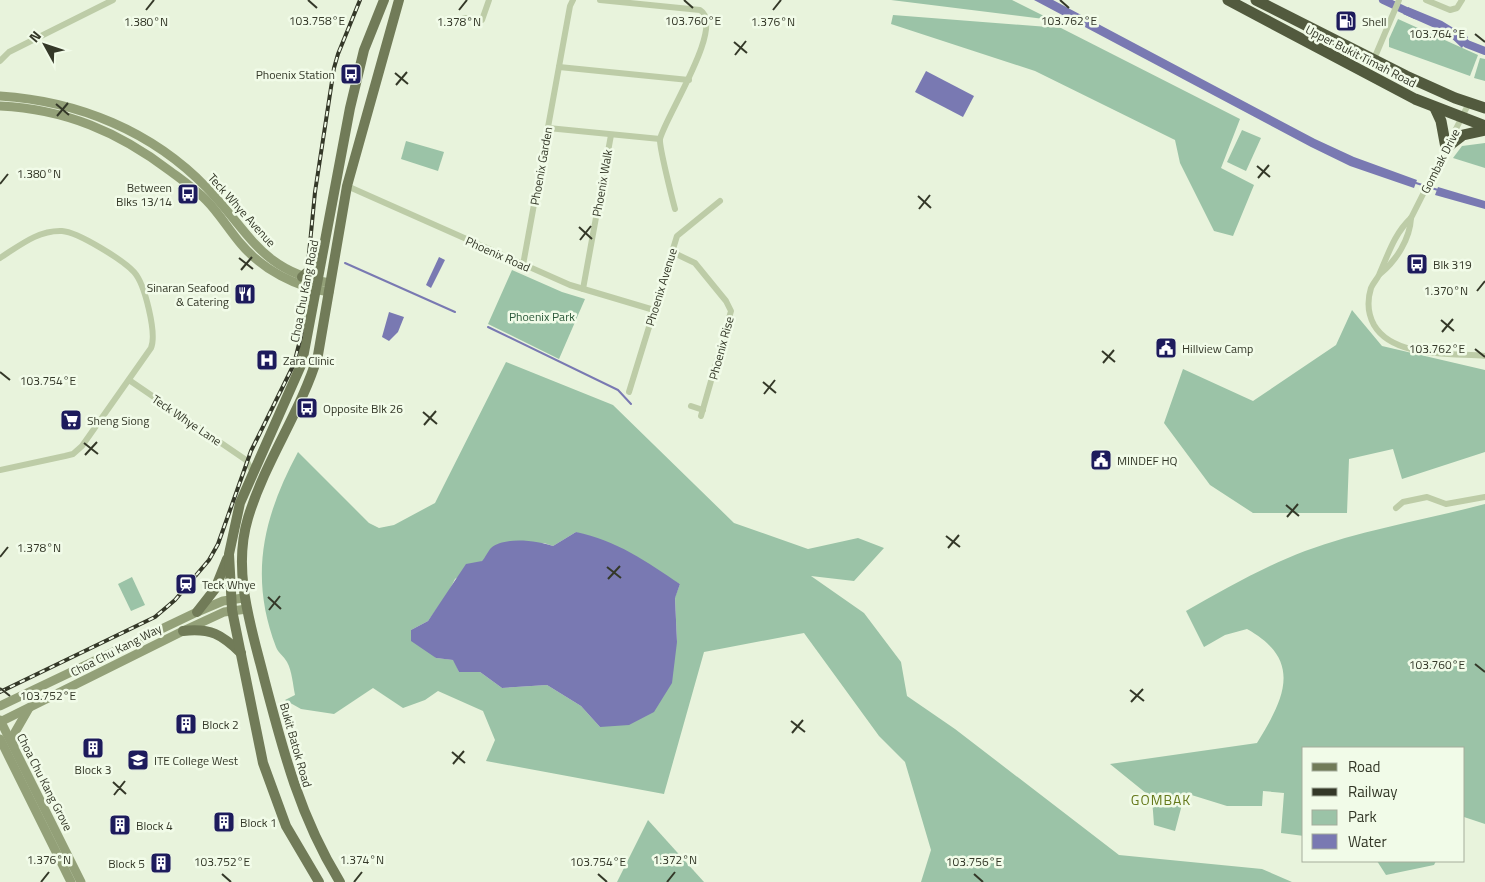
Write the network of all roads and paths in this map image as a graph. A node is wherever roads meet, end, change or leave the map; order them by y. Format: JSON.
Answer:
{"nodes":[{"id":1,"x":113,"y":0,"type":"edge"},
{"id":2,"x":384,"y":0,"type":"edge"},
{"id":3,"x":399,"y":0,"type":"edge"},
{"id":4,"x":489,"y":0,"type":"edge"},
{"id":5,"x":573,"y":0,"type":"edge"},
{"id":6,"x":600,"y":0,"type":"edge"},
{"id":7,"x":1228,"y":0,"type":"edge"},
{"id":8,"x":1256,"y":0,"type":"edge"},
{"id":9,"x":1399,"y":0,"type":"edge"},
{"id":10,"x":1426,"y":0,"type":"edge"},
{"id":11,"x":1462,"y":0,"type":"edge"},
{"id":12,"x":464,"y":18,"type":"dead end"},
{"id":13,"x":364,"y":50,"type":"junction"},
{"id":14,"x":383,"y":56,"type":"junction"},
{"id":15,"x":1374,"y":59,"type":"junction"},
{"id":16,"x":0,"y":61,"type":"edge"},
{"id":17,"x":559,"y":67,"type":"junction"},
{"id":18,"x":689,"y":80,"type":"junction"},
{"id":19,"x":374,"y":86,"type":"junction"},
{"id":20,"x":354,"y":90,"type":"junction"},
{"id":21,"x":0,"y":96,"type":"edge"},
{"id":22,"x":1469,"y":103,"type":"junction"},
{"id":23,"x":0,"y":106,"type":"edge"},
{"id":24,"x":1435,"y":108,"type":"junction"},
{"id":25,"x":1485,"y":108,"type":"edge"},
{"id":26,"x":1462,"y":119,"type":"junction"},
{"id":27,"x":1485,"y":126,"type":"edge"},
{"id":28,"x":548,"y":128,"type":"junction"},
{"id":29,"x":1485,"y":130,"type":"edge"},
{"id":30,"x":611,"y":135,"type":"junction"},
{"id":31,"x":660,"y":139,"type":"junction"},
{"id":32,"x":1446,"y":148,"type":"junction"},
{"id":33,"x":347,"y":186,"type":"junction"},
{"id":34,"x":720,"y":201,"type":"dead end"},
{"id":35,"x":674,"y":210,"type":"dead end"},
{"id":36,"x":672,"y":252,"type":"junction"},
{"id":37,"x":0,"y":258,"type":"edge"},
{"id":38,"x":323,"y":258,"type":"junction"},
{"id":39,"x":523,"y":265,"type":"junction"},
{"id":40,"x":302,"y":277,"type":"junction"},
{"id":41,"x":317,"y":286,"type":"junction"},
{"id":42,"x":329,"y":288,"type":"junction"},
{"id":43,"x":583,"y":289,"type":"junction"},
{"id":44,"x":654,"y":310,"type":"junction"},
{"id":45,"x":1485,"y":356,"type":"edge"},
{"id":46,"x":129,"y":380,"type":"junction"},
{"id":47,"x":630,"y":392,"type":"dead end"},
{"id":48,"x":691,"y":406,"type":"dead end"},
{"id":49,"x":260,"y":456,"type":"junction"},
{"id":50,"x":246,"y":460,"type":"junction"},
{"id":51,"x":0,"y":470,"type":"edge"},
{"id":52,"x":253,"y":472,"type":"junction"},
{"id":53,"x":1485,"y":497,"type":"edge"},
{"id":54,"x":1396,"y":508,"type":"dead end"},
{"id":55,"x":229,"y":554,"type":"junction"},
{"id":56,"x":243,"y":598,"type":"junction"},
{"id":57,"x":232,"y":605,"type":"junction"},
{"id":58,"x":246,"y":609,"type":"junction"},
{"id":59,"x":197,"y":612,"type":"junction"},
{"id":60,"x":182,"y":631,"type":"junction"},
{"id":61,"x":241,"y":654,"type":"junction"},
{"id":62,"x":0,"y":706,"type":"edge"},
{"id":63,"x":31,"y":706,"type":"junction"},
{"id":64,"x":0,"y":721,"type":"edge"},
{"id":65,"x":0,"y":739,"type":"edge"},
{"id":66,"x":0,"y":749,"type":"edge"},
{"id":67,"x":14,"y":749,"type":"junction"},
{"id":68,"x":10,"y":759,"type":"junction"},
{"id":69,"x":71,"y":882,"type":"edge"},
{"id":70,"x":80,"y":882,"type":"edge"},
{"id":71,"x":319,"y":882,"type":"edge"},
{"id":72,"x":340,"y":882,"type":"edge"}],
"edges":[{"from":1,"to":16,"type":"street"},
{"from":2,"to":13,"type":"main road","name":"Choa Chu Kang Road"},
{"from":3,"to":14,"type":"main road","name":"Choa Chu Kang Road"},
{"from":4,"to":12,"type":"street"},
{"from":5,"to":17,"type":"street","name":"Phoenix Garden"},
{"from":6,"to":18,"type":"street"},
{"from":7,"to":24,"type":"highway","name":"Upper Bukit Timah Road"},
{"from":8,"to":15,"type":"highway","name":"Upper Bukit Timah Road"},
{"from":9,"to":15,"type":"street"},
{"from":10,"to":11,"type":"street"},
{"from":13,"to":14,"type":"main road"},
{"from":13,"to":20,"type":"main road","name":"Choa Chu Kang Road"},
{"from":14,"to":19,"type":"main road","name":"Choa Chu Kang Road"},
{"from":15,"to":22,"type":"highway","name":"Upper Bukit Timah Road"},
{"from":17,"to":18,"type":"street"},
{"from":17,"to":28,"type":"street","name":"Phoenix Garden"},
{"from":18,"to":31,"type":"street"},
{"from":19,"to":20,"type":"main road"},
{"from":19,"to":33,"type":"main road","name":"Choa Chu Kang Road"},
{"from":20,"to":38,"type":"main road","name":"Choa Chu Kang Road"},
{"from":21,"to":40,"type":"main road","name":"Teck Whye Avenue"},
{"from":22,"to":25,"type":"highway","name":"Upper Bukit Timah Road"},
{"from":22,"to":26,"type":"street","name":"Gombak Drive"},
{"from":23,"to":41,"type":"main road","name":"Teck Whye Avenue"},
{"from":24,"to":26,"type":"highway","name":"Upper Bukit Timah Road"},
{"from":24,"to":32,"type":"highway"},
{"from":26,"to":27,"type":"highway","name":"Upper Bukit Timah Road"},
{"from":26,"to":32,"type":"street","name":"Gombak Drive"},
{"from":28,"to":30,"type":"street","name":"Phoenix Walk"},
{"from":28,"to":39,"type":"street","name":"Phoenix Garden"},
{"from":29,"to":32,"type":"highway"},
{"from":30,"to":31,"type":"street","name":"Phoenix Walk"},
{"from":30,"to":43,"type":"street","name":"Phoenix Walk"},
{"from":31,"to":35,"type":"street"},
{"from":32,"to":45,"type":"street","name":"Gombak Drive"},
{"from":33,"to":39,"type":"street","name":"Phoenix Road"},
{"from":33,"to":42,"type":"main road","name":"Choa Chu Kang Road"},
{"from":34,"to":36,"type":"street","name":"Phoenix Avenue"},
{"from":36,"to":44,"type":"street","name":"Phoenix Avenue"},
{"from":36,"to":48,"type":"street","name":"Phoenix Rise"},
{"from":37,"to":46,"type":"street"},
{"from":38,"to":40,"type":"main road"},
{"from":38,"to":41,"type":"main road","name":"Choa Chu Kang Road"},
{"from":39,"to":43,"type":"street","name":"Phoenix Road"},
{"from":40,"to":41,"type":"main road","name":"Teck Whye Avenue"},
{"from":41,"to":42,"type":"main road","name":"Teck Whye Avenue"},
{"from":41,"to":49,"type":"main road","name":"Choa Chu Kang Road"},
{"from":42,"to":56,"type":"main road","name":"Choa Chu Kang Road"},
{"from":43,"to":44,"type":"street","name":"Phoenix Road"},
{"from":44,"to":47,"type":"street","name":"Phoenix Avenue"},
{"from":46,"to":50,"type":"street","name":"Teck Whye Lane"},
{"from":46,"to":51,"type":"street"},
{"from":49,"to":50,"type":"street"},
{"from":49,"to":52,"type":"main road","name":"Choa Chu Kang Road"},
{"from":50,"to":52,"type":"street","name":"Teck Whye Lane"},
{"from":52,"to":55,"type":"main road","name":"Choa Chu Kang Road"},
{"from":53,"to":54,"type":"street"},
{"from":55,"to":57,"type":"main road","name":"Choa Chu Kang Road"},
{"from":55,"to":59,"type":"main road"},
{"from":56,"to":57,"type":"main road","name":"Choa Chu Kang Way"},
{"from":56,"to":58,"type":"main road","name":"Choa Chu Kang Road"},
{"from":57,"to":58,"type":"main road","name":"Choa Chu Kang Way"},
{"from":57,"to":59,"type":"main road","name":"Choa Chu Kang Way"},
{"from":57,"to":60,"type":"main road","name":"Choa Chu Kang Way"},
{"from":57,"to":61,"type":"main road"},
{"from":58,"to":72,"type":"main road","name":"Bukit Batok Road"},
{"from":59,"to":62,"type":"main road","name":"Choa Chu Kang Way"},
{"from":60,"to":61,"type":"main road"},
{"from":60,"to":63,"type":"main road","name":"Choa Chu Kang Way"},
{"from":61,"to":71,"type":"main road"},
{"from":63,"to":64,"type":"main road","name":"Choa Chu Kang Way"},
{"from":63,"to":67,"type":"main road"},
{"from":64,"to":67,"type":"main road","name":"Choa Chu Kang Grove"},
{"from":65,"to":68,"type":"main road","name":"Choa Chu Kang Grove"},
{"from":66,"to":68,"type":"main road"},
{"from":67,"to":70,"type":"main road","name":"Choa Chu Kang Grove"},
{"from":68,"to":69,"type":"main road","name":"Choa Chu Kang Grove"}]}
